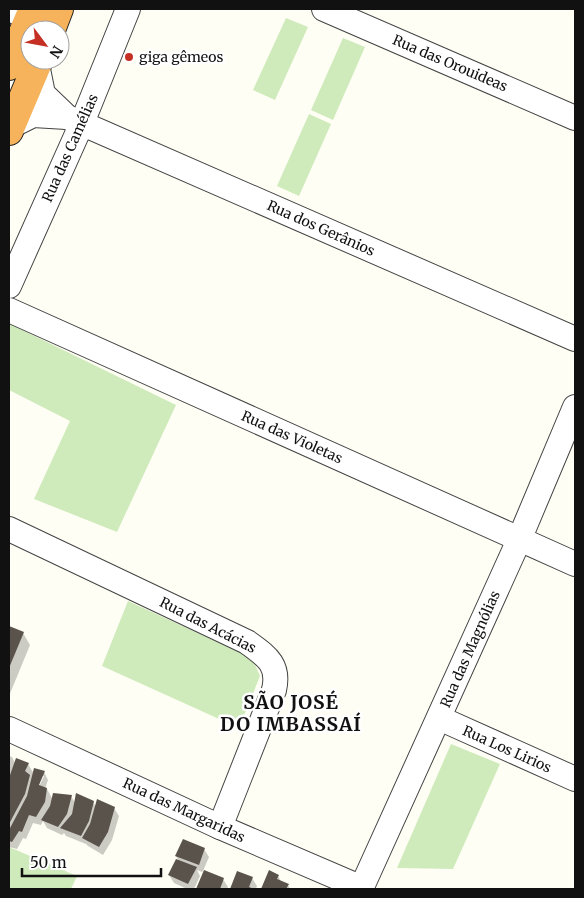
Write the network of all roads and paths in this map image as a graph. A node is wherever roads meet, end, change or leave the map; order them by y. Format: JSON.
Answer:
{"nodes":[{"id":1,"x":59,"y":9,"type":"edge"},
{"id":2,"x":128,"y":9,"type":"edge"},
{"id":3,"x":324,"y":9,"type":"edge"},
{"id":4,"x":31,"y":17,"type":"edge"},
{"id":5,"x":9,"y":66,"type":"edge"},
{"id":6,"x":35,"y":70,"type":"edge"},
{"id":7,"x":39,"y":70,"type":"edge"},
{"id":8,"x":575,"y":118,"type":"edge"},
{"id":9,"x":74,"y":120,"type":"junction"},
{"id":10,"x":10,"y":129,"type":"edge"},
{"id":11,"x":9,"y":286,"type":"edge"},
{"id":12,"x":9,"y":310,"type":"edge"},
{"id":13,"x":575,"y":340,"type":"edge"},
{"id":14,"x":575,"y":407,"type":"edge"},
{"id":15,"x":9,"y":529,"type":"edge"},
{"id":16,"x":519,"y":540,"type":"junction"},
{"id":17,"x":575,"y":564,"type":"edge"},
{"id":18,"x":439,"y":718,"type":"junction"},
{"id":19,"x":9,"y":729,"type":"edge"},
{"id":20,"x":575,"y":779,"type":"edge"},
{"id":21,"x":220,"y":827,"type":"junction"},
{"id":22,"x":361,"y":889,"type":"edge"}],
"edges":[{"from":1,"to":4,"type":"highway"},
{"from":2,"to":9,"type":"street","name":"Rua das Camélias"},
{"from":3,"to":8,"type":"street","name":"Rua das Orouideas"},
{"from":4,"to":5,"type":"highway"},
{"from":6,"to":10,"type":"highway"},
{"from":7,"to":9,"type":"street","name":"Rua dos Gerânios"},
{"from":9,"to":10,"type":"street","name":"Rua dos Gerânios"},
{"from":9,"to":11,"type":"street","name":"Rua das Camélias"},
{"from":9,"to":13,"type":"street","name":"Rua dos Gerânios"},
{"from":12,"to":16,"type":"street","name":"Rua das Violetas"},
{"from":14,"to":16,"type":"street","name":"Rua das Magnólias"},
{"from":15,"to":21,"type":"street","name":"Rua das Acácias"},
{"from":16,"to":17,"type":"street","name":"Rua das Violetas"},
{"from":16,"to":18,"type":"street","name":"Rua das Magnólias"},
{"from":18,"to":20,"type":"street","name":"Rua Los Lirios"},
{"from":18,"to":22,"type":"street","name":"Rua das Magnólias"},
{"from":19,"to":21,"type":"street","name":"Rua das Margaridas"},
{"from":21,"to":22,"type":"street","name":"Rua das Margaridas"}]}
